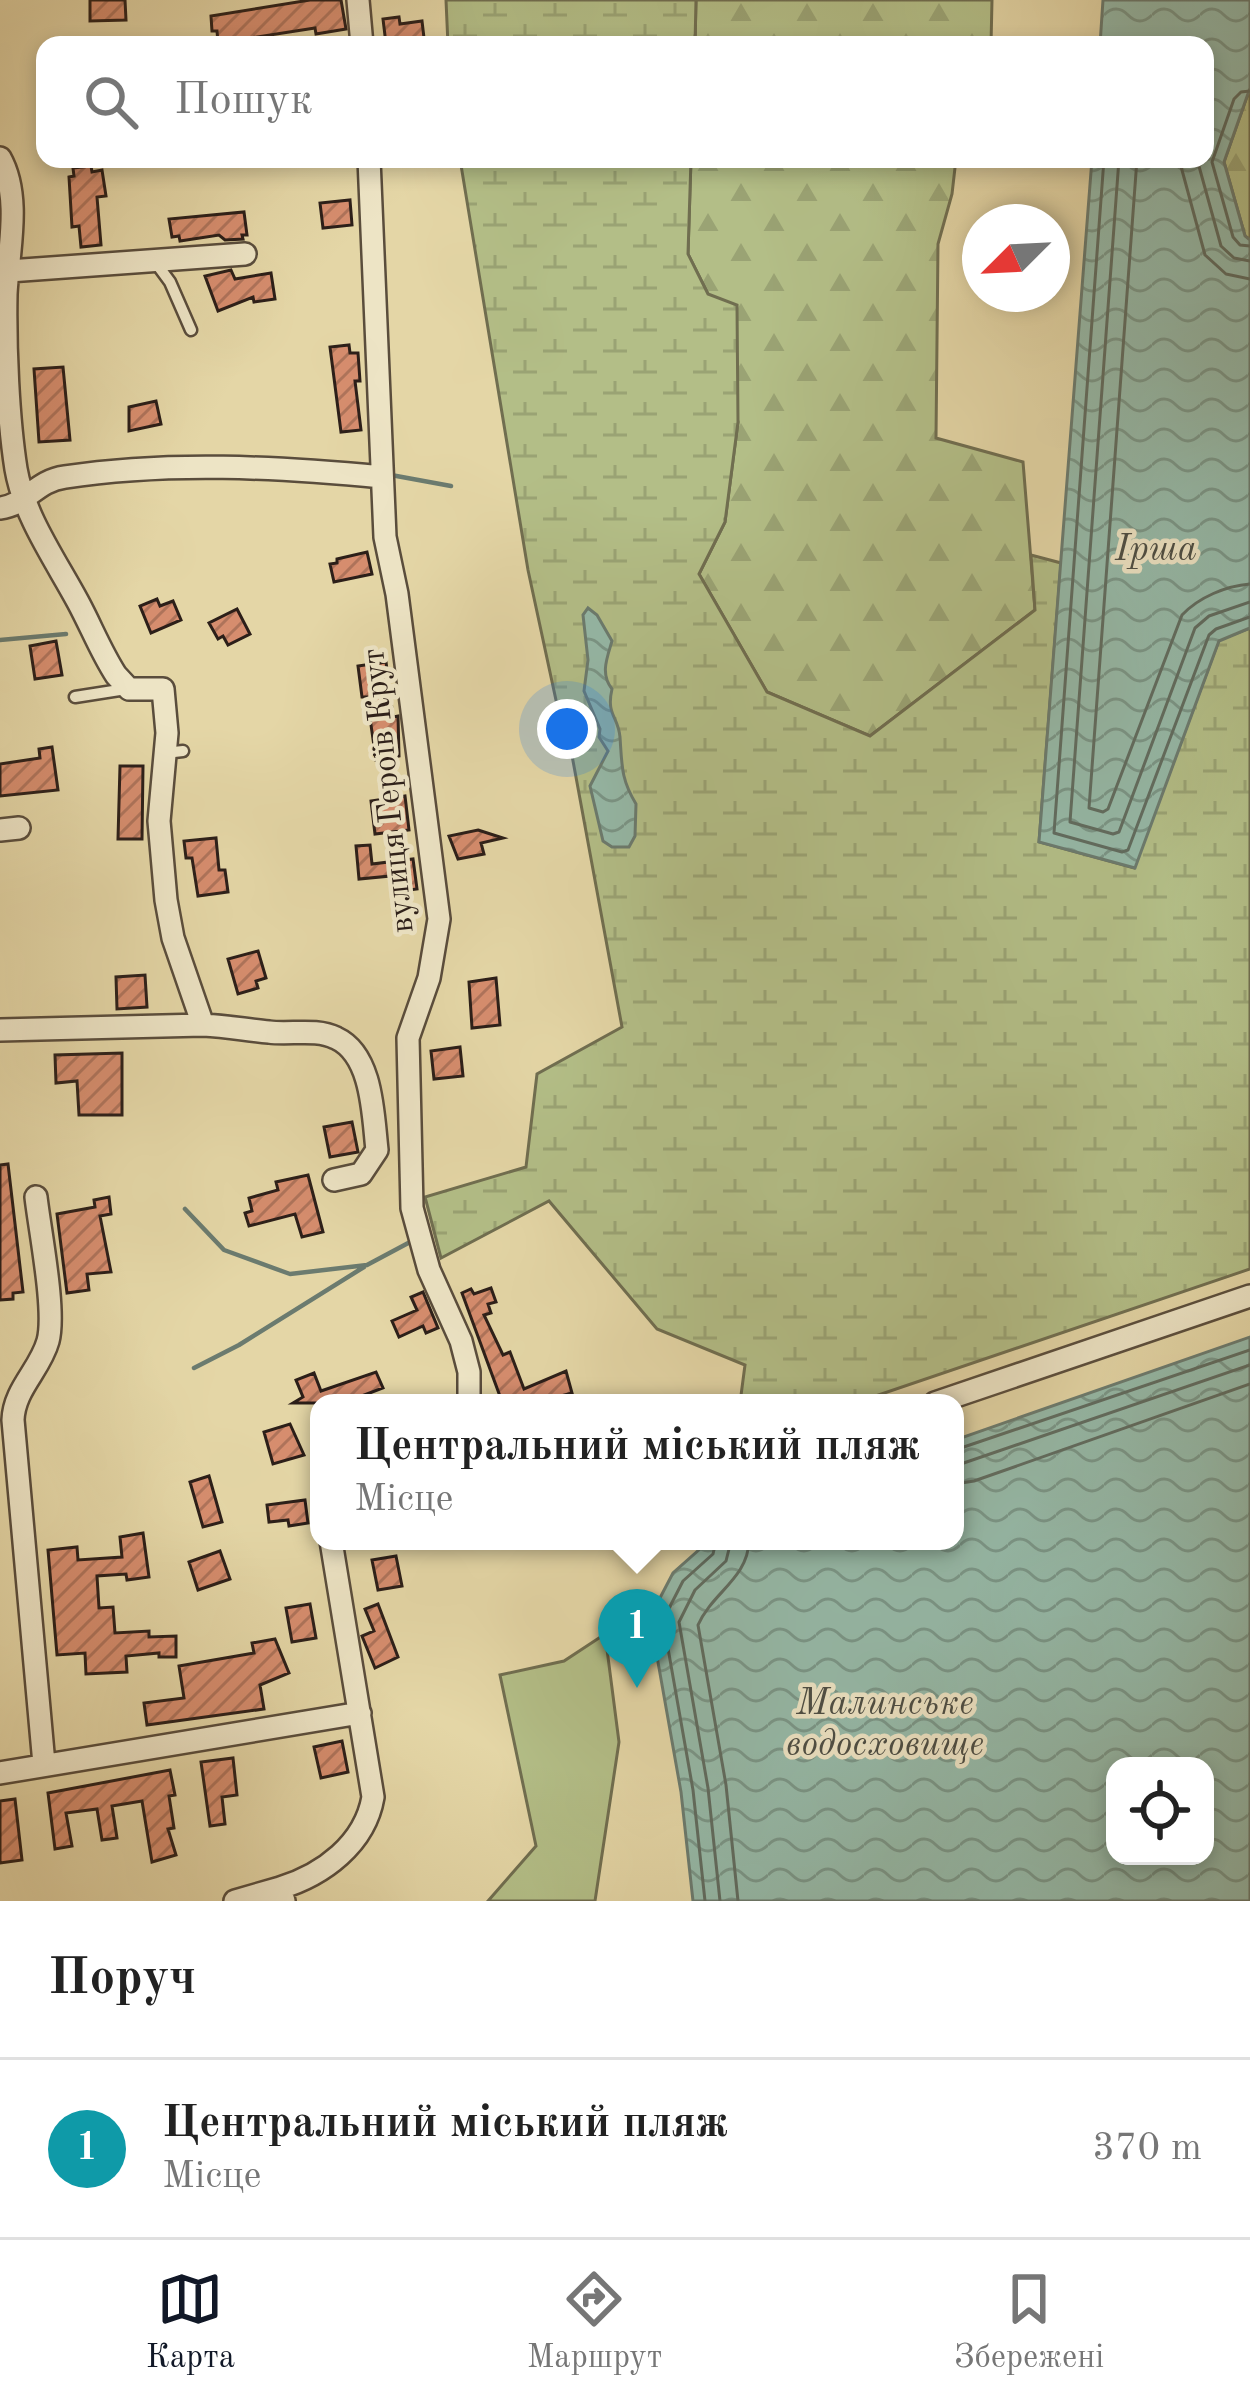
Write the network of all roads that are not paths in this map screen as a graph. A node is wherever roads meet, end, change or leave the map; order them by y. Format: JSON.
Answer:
{"nodes":[{"id":1,"x":358,"y":0,"type":"edge"},
{"id":2,"x":361,"y":36,"type":"edge"},
{"id":3,"x":0,"y":158,"type":"edge"},
{"id":4,"x":369,"y":168,"type":"edge"},
{"id":5,"x":245,"y":254,"type":"dead end"},
{"id":6,"x":156,"y":263,"type":"junction"},
{"id":7,"x":9,"y":271,"type":"junction"},
{"id":8,"x":191,"y":330,"type":"dead end"},
{"id":9,"x":382,"y":477,"type":"junction"},
{"id":10,"x":25,"y":497,"type":"junction"},
{"id":11,"x":0,"y":508,"type":"edge"},
{"id":12,"x":129,"y":688,"type":"junction"},
{"id":13,"x":75,"y":697,"type":"dead end"},
{"id":14,"x":203,"y":1024,"type":"junction"},
{"id":15,"x":0,"y":1030,"type":"edge"},
{"id":16,"x":334,"y":1180,"type":"dead end"},
{"id":17,"x":36,"y":1197,"type":"dead end"},
{"id":18,"x":1250,"y":1296,"type":"edge"},
{"id":19,"x":468,"y":1394,"type":"edge"},
{"id":20,"x":961,"y":1394,"type":"edge"},
{"id":21,"x":7,"y":1398,"type":"edge"},
{"id":22,"x":332,"y":1550,"type":"edge"},
{"id":23,"x":360,"y":1713,"type":"junction"},
{"id":24,"x":44,"y":1764,"type":"junction"},
{"id":25,"x":0,"y":1773,"type":"edge"},
{"id":26,"x":282,"y":1895,"type":"edge"},
{"id":27,"x":235,"y":1901,"type":"edge"}],
"edges":[{"from":1,"to":2,"type":"street"},
{"from":3,"to":7,"type":"street"},
{"from":4,"to":9,"type":"street","name":"вулиця Героїв Крут"},
{"from":5,"to":6,"type":"street"},
{"from":6,"to":7,"type":"street"},
{"from":6,"to":8,"type":"lane"},
{"from":7,"to":10,"type":"street"},
{"from":9,"to":10,"type":"street"},
{"from":9,"to":19,"type":"street","name":"вулиця Героїв Крут"},
{"from":10,"to":11,"type":"street"},
{"from":10,"to":12,"type":"street"},
{"from":12,"to":13,"type":"lane"},
{"from":12,"to":14,"type":"street"},
{"from":14,"to":15,"type":"street"},
{"from":14,"to":16,"type":"street"},
{"from":17,"to":21,"type":"street"},
{"from":18,"to":20,"type":"street"},
{"from":21,"to":24,"type":"street"},
{"from":22,"to":23,"type":"street"},
{"from":23,"to":24,"type":"street"},
{"from":23,"to":26,"type":"street"},
{"from":24,"to":25,"type":"street"},
{"from":26,"to":27,"type":"street"}]}
